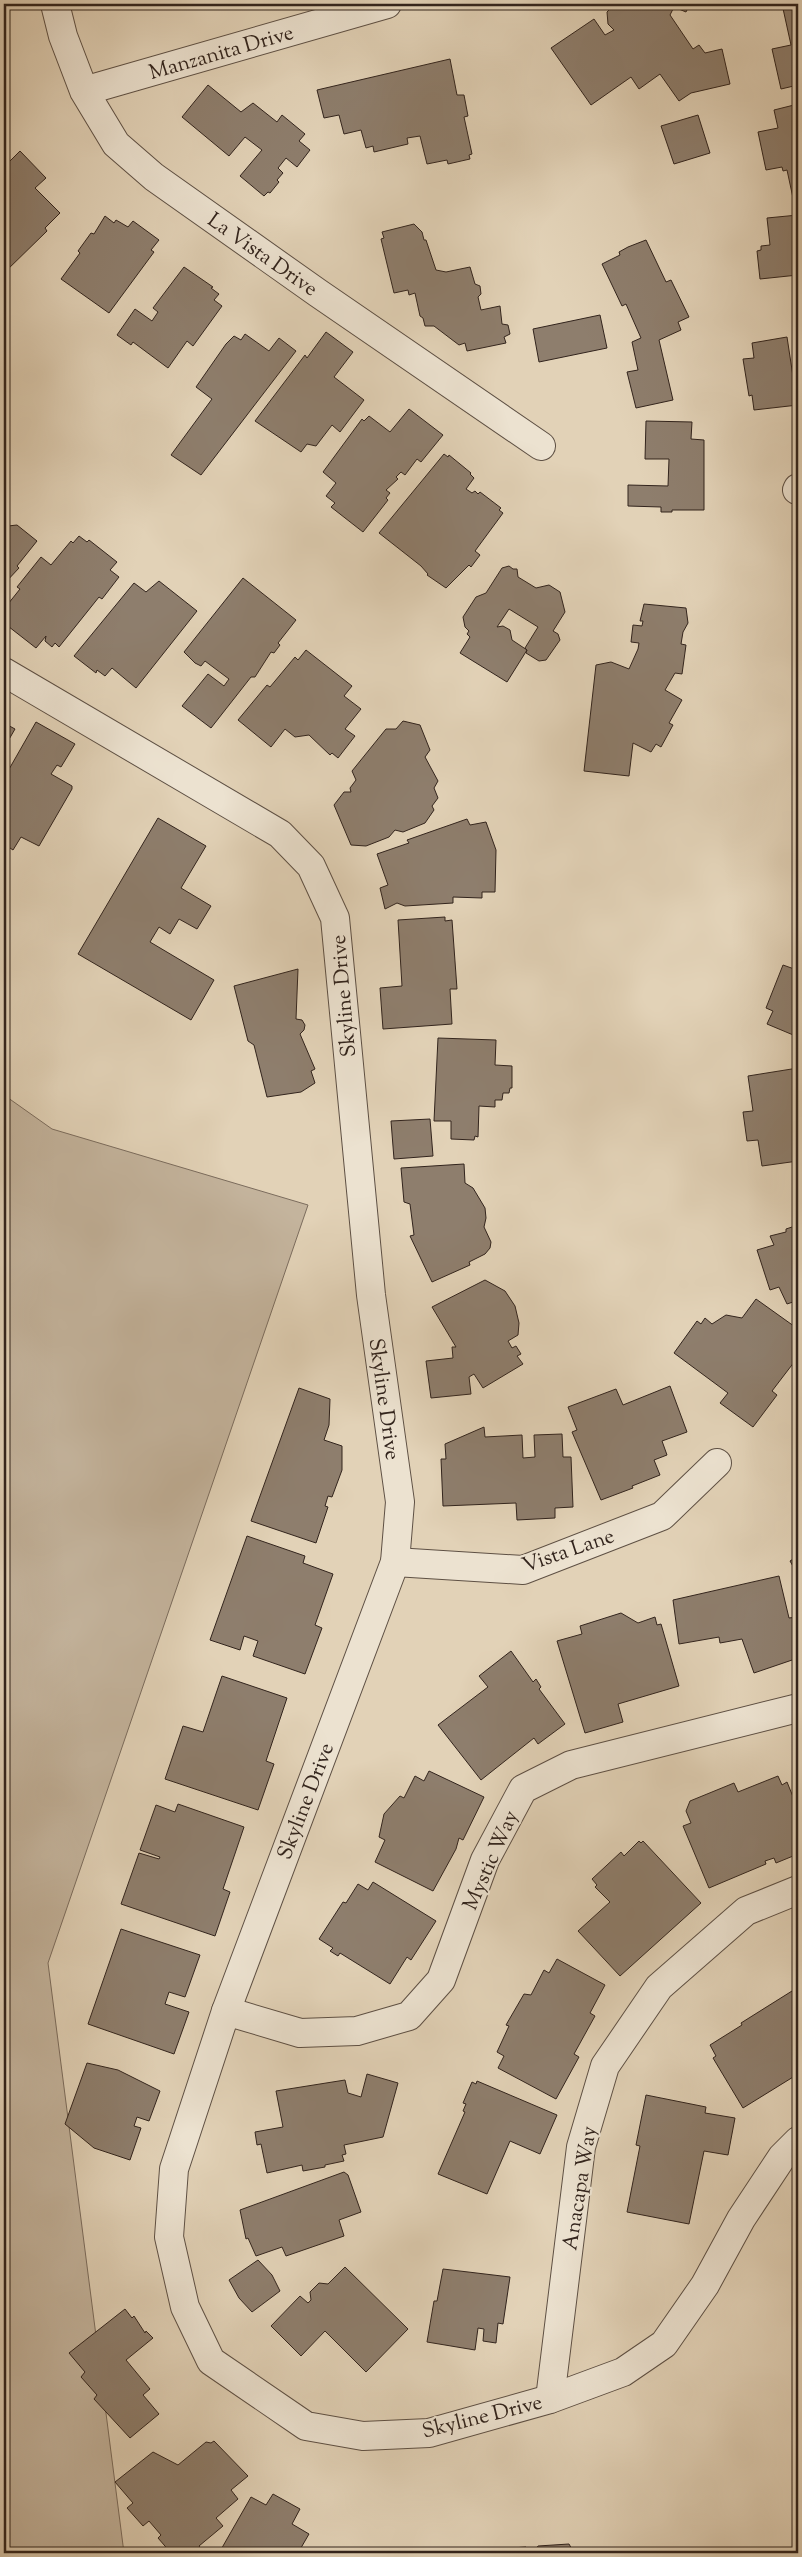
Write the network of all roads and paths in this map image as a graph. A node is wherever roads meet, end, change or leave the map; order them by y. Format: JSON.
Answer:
{"nodes":[{"id":1,"x":55,"y":4,"type":"edge"},
{"id":2,"x":387,"y":4,"type":"edge"},
{"id":3,"x":84,"y":91,"type":"junction"},
{"id":4,"x":541,"y":446,"type":"dead end"},
{"id":5,"x":4,"y":672,"type":"edge"},
{"id":6,"x":717,"y":1463,"type":"dead end"},
{"id":7,"x":395,"y":1562,"type":"junction"},
{"id":8,"x":798,"y":1708,"type":"edge"},
{"id":9,"x":798,"y":1890,"type":"edge"},
{"id":10,"x":226,"y":2011,"type":"junction"},
{"id":11,"x":798,"y":2141,"type":"edge"},
{"id":12,"x":550,"y":2399,"type":"junction"}],
"edges":[{"from":1,"to":3,"type":"street","name":"La Vista Drive"},
{"from":2,"to":3,"type":"street","name":"Manzanita Drive"},
{"from":3,"to":4,"type":"street","name":"La Vista Drive"},
{"from":5,"to":7,"type":"street","name":"Skyline Drive"},
{"from":6,"to":7,"type":"street","name":"Vista Lane"},
{"from":7,"to":10,"type":"street","name":"Skyline Drive"},
{"from":8,"to":10,"type":"street","name":"Mystic Way"},
{"from":9,"to":12,"type":"street","name":"Anacapa Way"},
{"from":10,"to":12,"type":"street","name":"Skyline Drive"},
{"from":11,"to":12,"type":"street","name":"Skyline Drive"}]}
